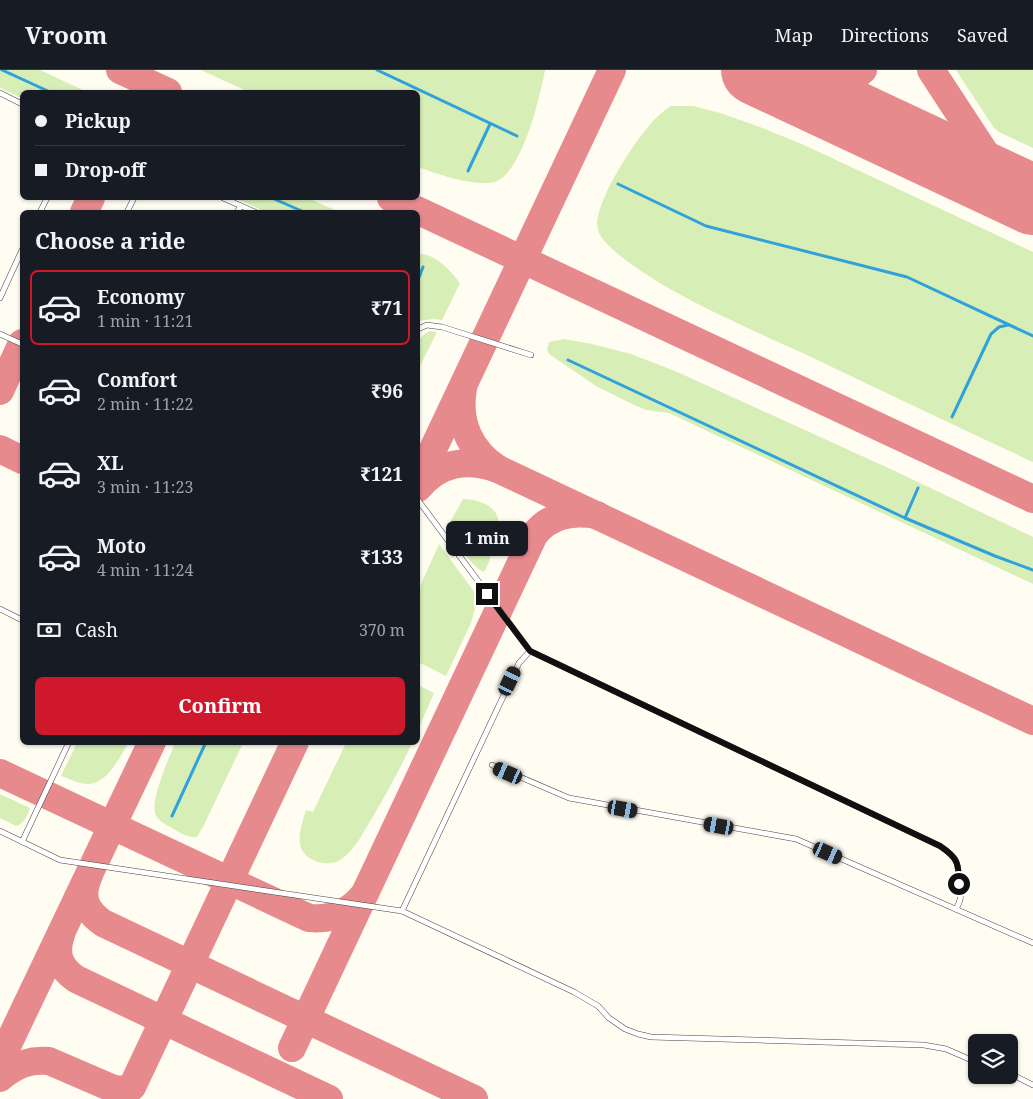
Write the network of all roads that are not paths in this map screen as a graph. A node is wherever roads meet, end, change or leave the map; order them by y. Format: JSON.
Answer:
{"nodes":[{"id":1,"x":0,"y":93,"type":"edge"},
{"id":2,"x":20,"y":103,"type":"edge"},
{"id":3,"x":227,"y":200,"type":"edge"},
{"id":4,"x":240,"y":206,"type":"junction"},
{"id":5,"x":238,"y":210,"type":"edge"},
{"id":6,"x":250,"y":210,"type":"edge"},
{"id":7,"x":20,"y":254,"type":"edge"},
{"id":8,"x":0,"y":298,"type":"edge"},
{"id":9,"x":420,"y":328,"type":"edge"},
{"id":10,"x":0,"y":334,"type":"edge"},
{"id":11,"x":20,"y":343,"type":"edge"},
{"id":12,"x":532,"y":355,"type":"dead end"},
{"id":13,"x":420,"y":503,"type":"edge"},
{"id":14,"x":0,"y":609,"type":"edge"},
{"id":15,"x":20,"y":619,"type":"edge"},
{"id":16,"x":530,"y":651,"type":"junction"},
{"id":17,"x":68,"y":745,"type":"edge"},
{"id":18,"x":492,"y":766,"type":"dead end"},
{"id":19,"x":0,"y":831,"type":"edge"},
{"id":20,"x":22,"y":842,"type":"junction"},
{"id":21,"x":956,"y":909,"type":"junction"},
{"id":22,"x":402,"y":911,"type":"junction"},
{"id":23,"x":1033,"y":943,"type":"edge"},
{"id":24,"x":968,"y":1059,"type":"edge"},
{"id":25,"x":1018,"y":1078,"type":"edge"},
{"id":26,"x":1033,"y":1085,"type":"edge"}],
"edges":[{"from":1,"to":2,"type":"lane"},
{"from":3,"to":4,"type":"lane"},
{"from":4,"to":5,"type":"lane"},
{"from":4,"to":6,"type":"lane"},
{"from":7,"to":8,"type":"lane"},
{"from":9,"to":12,"type":"lane"},
{"from":10,"to":11,"type":"lane"},
{"from":13,"to":16,"type":"lane"},
{"from":14,"to":15,"type":"lane"},
{"from":16,"to":21,"type":"lane"},
{"from":16,"to":22,"type":"lane"},
{"from":17,"to":20,"type":"lane"},
{"from":18,"to":21,"type":"lane"},
{"from":19,"to":20,"type":"lane"},
{"from":20,"to":22,"type":"lane"},
{"from":21,"to":23,"type":"lane"},
{"from":22,"to":24,"type":"lane"},
{"from":25,"to":26,"type":"lane"}]}
